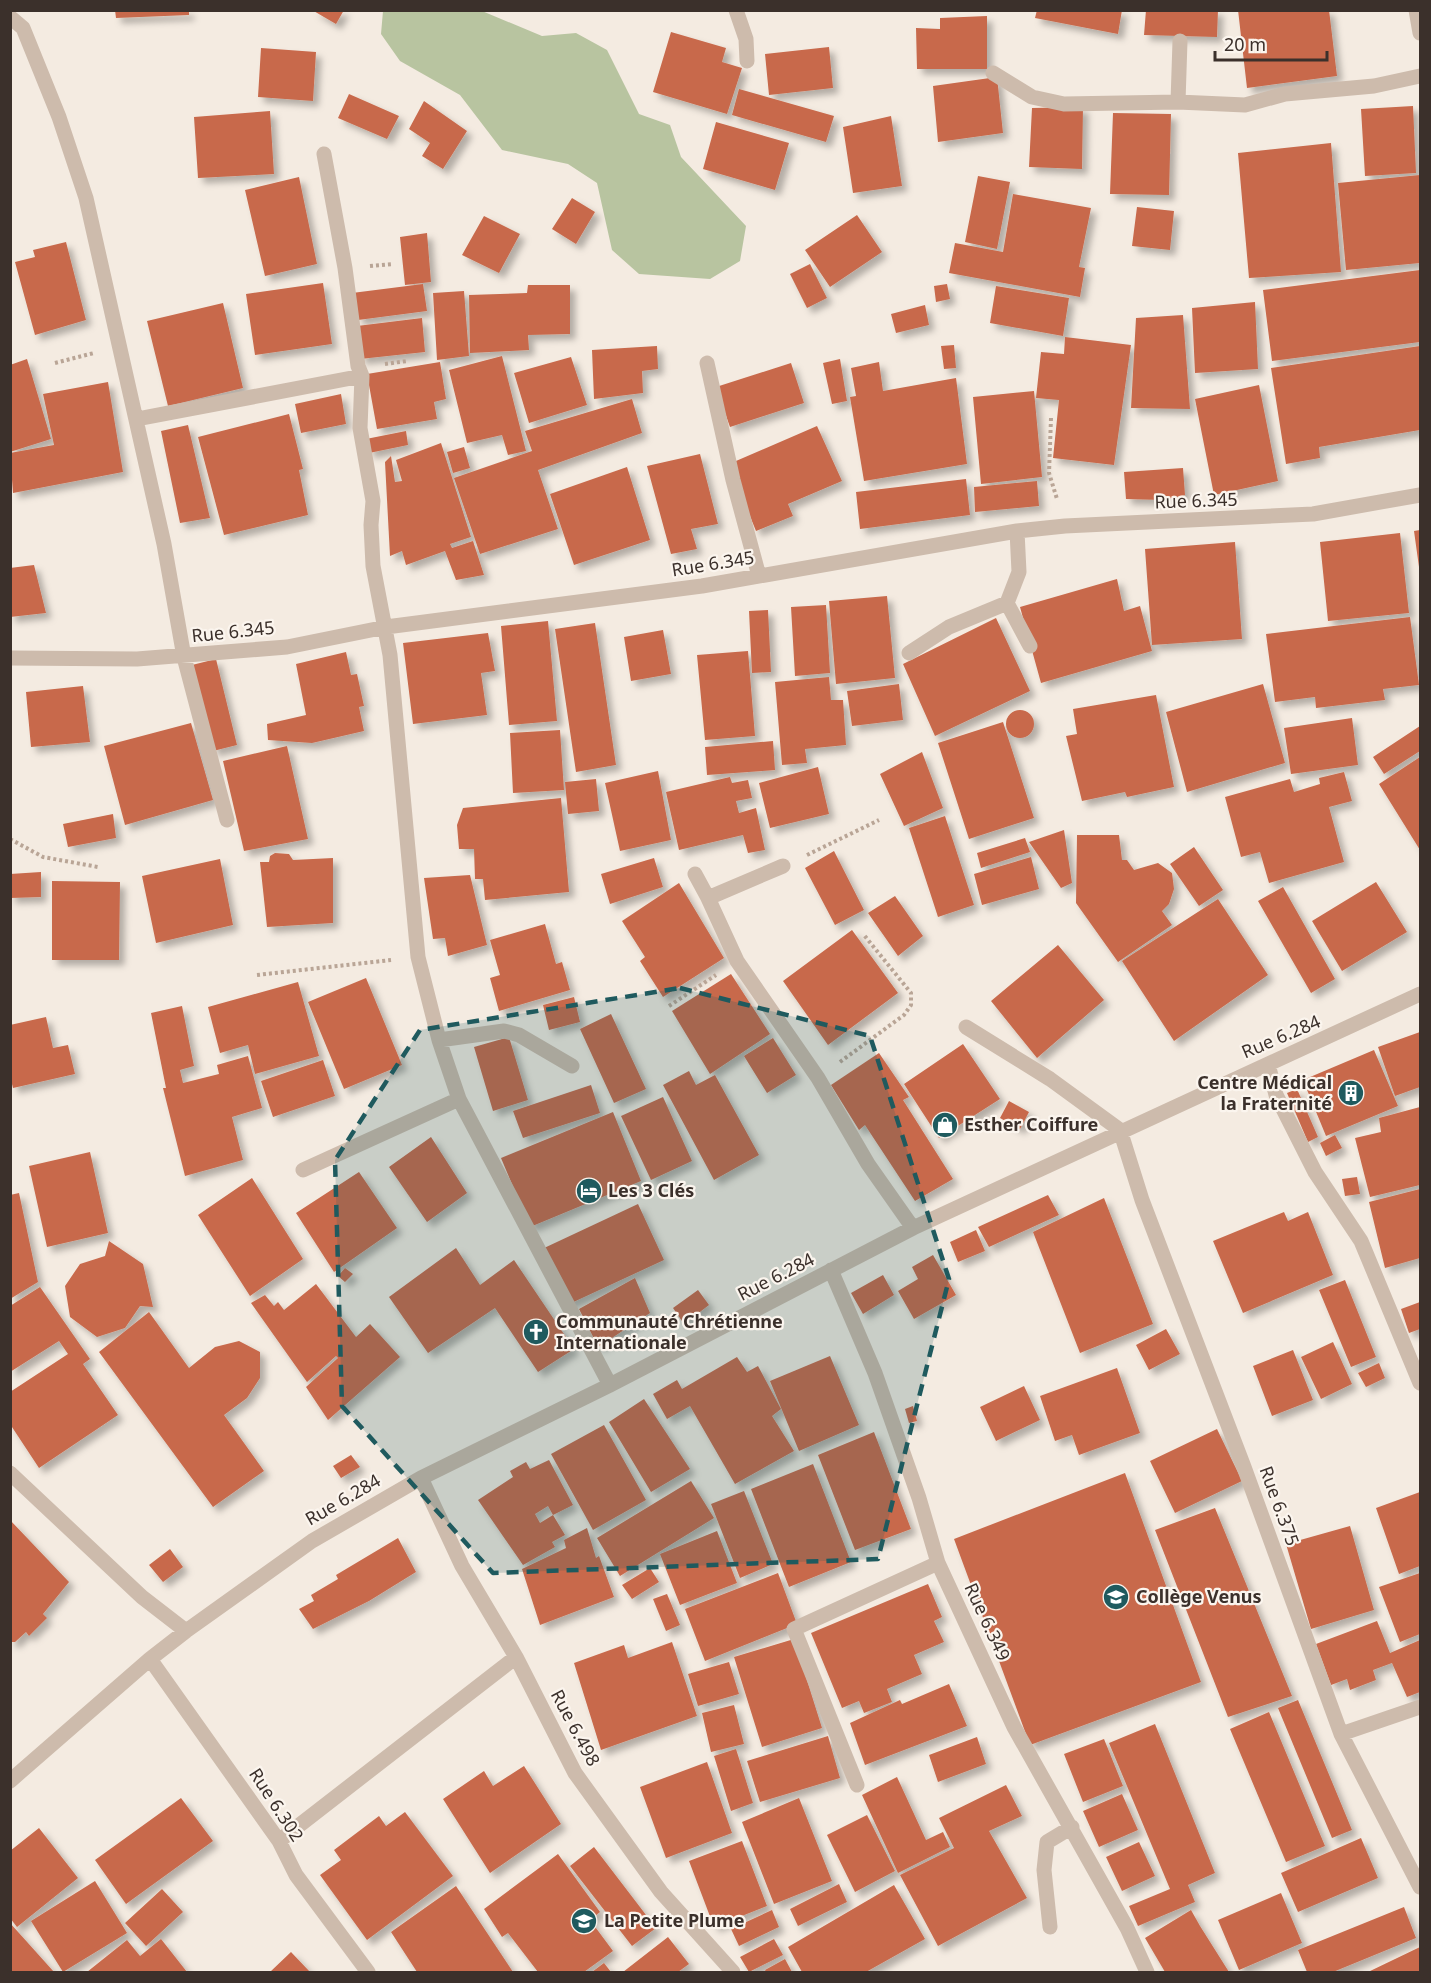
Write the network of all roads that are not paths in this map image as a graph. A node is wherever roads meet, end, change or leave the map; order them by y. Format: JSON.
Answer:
{"nodes":[{"id":1,"x":736,"y":10,"type":"edge"},
{"id":2,"x":1416,"y":10,"type":"edge"},
{"id":3,"x":10,"y":17,"type":"edge"},
{"id":4,"x":1420,"y":33,"type":"edge"},
{"id":5,"x":1180,"y":40,"type":"dead end"},
{"id":6,"x":747,"y":61,"type":"dead end"},
{"id":7,"x":993,"y":73,"type":"dead end"},
{"id":8,"x":1420,"y":76,"type":"edge"},
{"id":9,"x":1178,"y":102,"type":"junction"},
{"id":10,"x":324,"y":154,"type":"dead end"},
{"id":11,"x":707,"y":363,"type":"dead end"},
{"id":12,"x":362,"y":376,"type":"junction"},
{"id":13,"x":137,"y":419,"type":"junction"},
{"id":14,"x":1420,"y":495,"type":"edge"},
{"id":15,"x":1017,"y":531,"type":"junction"},
{"id":16,"x":759,"y":576,"type":"junction"},
{"id":17,"x":1007,"y":603,"type":"junction"},
{"id":18,"x":386,"y":627,"type":"junction"},
{"id":19,"x":1030,"y":646,"type":"dead end"},
{"id":20,"x":909,"y":653,"type":"dead end"},
{"id":21,"x":184,"y":657,"type":"junction"},
{"id":22,"x":10,"y":658,"type":"edge"},
{"id":23,"x":227,"y":820,"type":"dead end"},
{"id":24,"x":783,"y":866,"type":"dead end"},
{"id":25,"x":695,"y":874,"type":"dead end"},
{"id":26,"x":708,"y":898,"type":"junction"},
{"id":27,"x":1420,"y":994,"type":"edge"},
{"id":28,"x":966,"y":1027,"type":"dead end"},
{"id":29,"x":439,"y":1040,"type":"junction"},
{"id":30,"x":1268,"y":1064,"type":"junction"},
{"id":31,"x":572,"y":1066,"type":"dead end"},
{"id":32,"x":459,"y":1099,"type":"junction"},
{"id":33,"x":1120,"y":1130,"type":"junction"},
{"id":34,"x":303,"y":1170,"type":"dead end"},
{"id":35,"x":913,"y":1228,"type":"junction"},
{"id":36,"x":831,"y":1270,"type":"junction"},
{"id":37,"x":1420,"y":1383,"type":"edge"},
{"id":38,"x":610,"y":1385,"type":"junction"},
{"id":39,"x":10,"y":1473,"type":"edge"},
{"id":40,"x":421,"y":1478,"type":"junction"},
{"id":41,"x":938,"y":1563,"type":"junction"},
{"id":42,"x":186,"y":1631,"type":"junction"},
{"id":43,"x":516,"y":1657,"type":"junction"},
{"id":44,"x":150,"y":1659,"type":"junction"},
{"id":45,"x":1420,"y":1707,"type":"edge"},
{"id":46,"x":1341,"y":1734,"type":"junction"},
{"id":47,"x":10,"y":1781,"type":"edge"},
{"id":48,"x":857,"y":1785,"type":"dead end"},
{"id":49,"x":1072,"y":1827,"type":"junction"},
{"id":50,"x":279,"y":1840,"type":"junction"},
{"id":51,"x":1420,"y":1887,"type":"edge"},
{"id":52,"x":1050,"y":1927,"type":"dead end"},
{"id":53,"x":368,"y":1972,"type":"edge"},
{"id":54,"x":733,"y":1972,"type":"edge"},
{"id":55,"x":1147,"y":1972,"type":"edge"}],
"edges":[{"from":1,"to":6,"type":"street"},
{"from":2,"to":4,"type":"street"},
{"from":3,"to":13,"type":"street"},
{"from":5,"to":9,"type":"street"},
{"from":7,"to":9,"type":"street"},
{"from":8,"to":9,"type":"street"},
{"from":10,"to":12,"type":"street"},
{"from":11,"to":16,"type":"street"},
{"from":12,"to":13,"type":"street"},
{"from":12,"to":18,"type":"street"},
{"from":13,"to":21,"type":"street"},
{"from":14,"to":15,"type":"street","name":"Rue 6.345"},
{"from":15,"to":16,"type":"street","name":"Rue 6.345"},
{"from":15,"to":17,"type":"street"},
{"from":16,"to":18,"type":"street","name":"Rue 6.345"},
{"from":17,"to":19,"type":"street"},
{"from":17,"to":20,"type":"street"},
{"from":18,"to":21,"type":"street","name":"Rue 6.345"},
{"from":18,"to":29,"type":"street"},
{"from":21,"to":22,"type":"street","name":"Rue 6.345"},
{"from":21,"to":23,"type":"street"},
{"from":24,"to":26,"type":"street"},
{"from":25,"to":26,"type":"street"},
{"from":26,"to":35,"type":"street"},
{"from":27,"to":30,"type":"street","name":"Rue 6.284"},
{"from":28,"to":33,"type":"street"},
{"from":29,"to":31,"type":"street"},
{"from":29,"to":32,"type":"street"},
{"from":30,"to":33,"type":"street","name":"Rue 6.284"},
{"from":30,"to":37,"type":"street"},
{"from":32,"to":34,"type":"street"},
{"from":32,"to":38,"type":"street"},
{"from":33,"to":35,"type":"street","name":"Rue 6.284"},
{"from":33,"to":46,"type":"street","name":"Rue 6.375"},
{"from":35,"to":36,"type":"street","name":"Rue 6.284"},
{"from":36,"to":38,"type":"street","name":"Rue 6.284"},
{"from":36,"to":41,"type":"street","name":"Rue 6.349"},
{"from":38,"to":40,"type":"street","name":"Rue 6.284"},
{"from":39,"to":42,"type":"street"},
{"from":40,"to":42,"type":"street","name":"Rue 6.284"},
{"from":40,"to":43,"type":"street","name":"Rue 6.498"},
{"from":41,"to":48,"type":"street"},
{"from":41,"to":49,"type":"street","name":"Rue 6.349"},
{"from":42,"to":44,"type":"street","name":"Rue 6.284"},
{"from":43,"to":50,"type":"street"},
{"from":43,"to":54,"type":"street","name":"Rue 6.498"},
{"from":44,"to":47,"type":"street","name":"Rue 6.284"},
{"from":44,"to":50,"type":"street","name":"Rue 6.302"},
{"from":45,"to":46,"type":"street"},
{"from":46,"to":51,"type":"street","name":"Rue 6.375"},
{"from":49,"to":52,"type":"street"},
{"from":49,"to":55,"type":"street","name":"Rue 6.349"},
{"from":50,"to":53,"type":"street","name":"Rue 6.302"}]}
